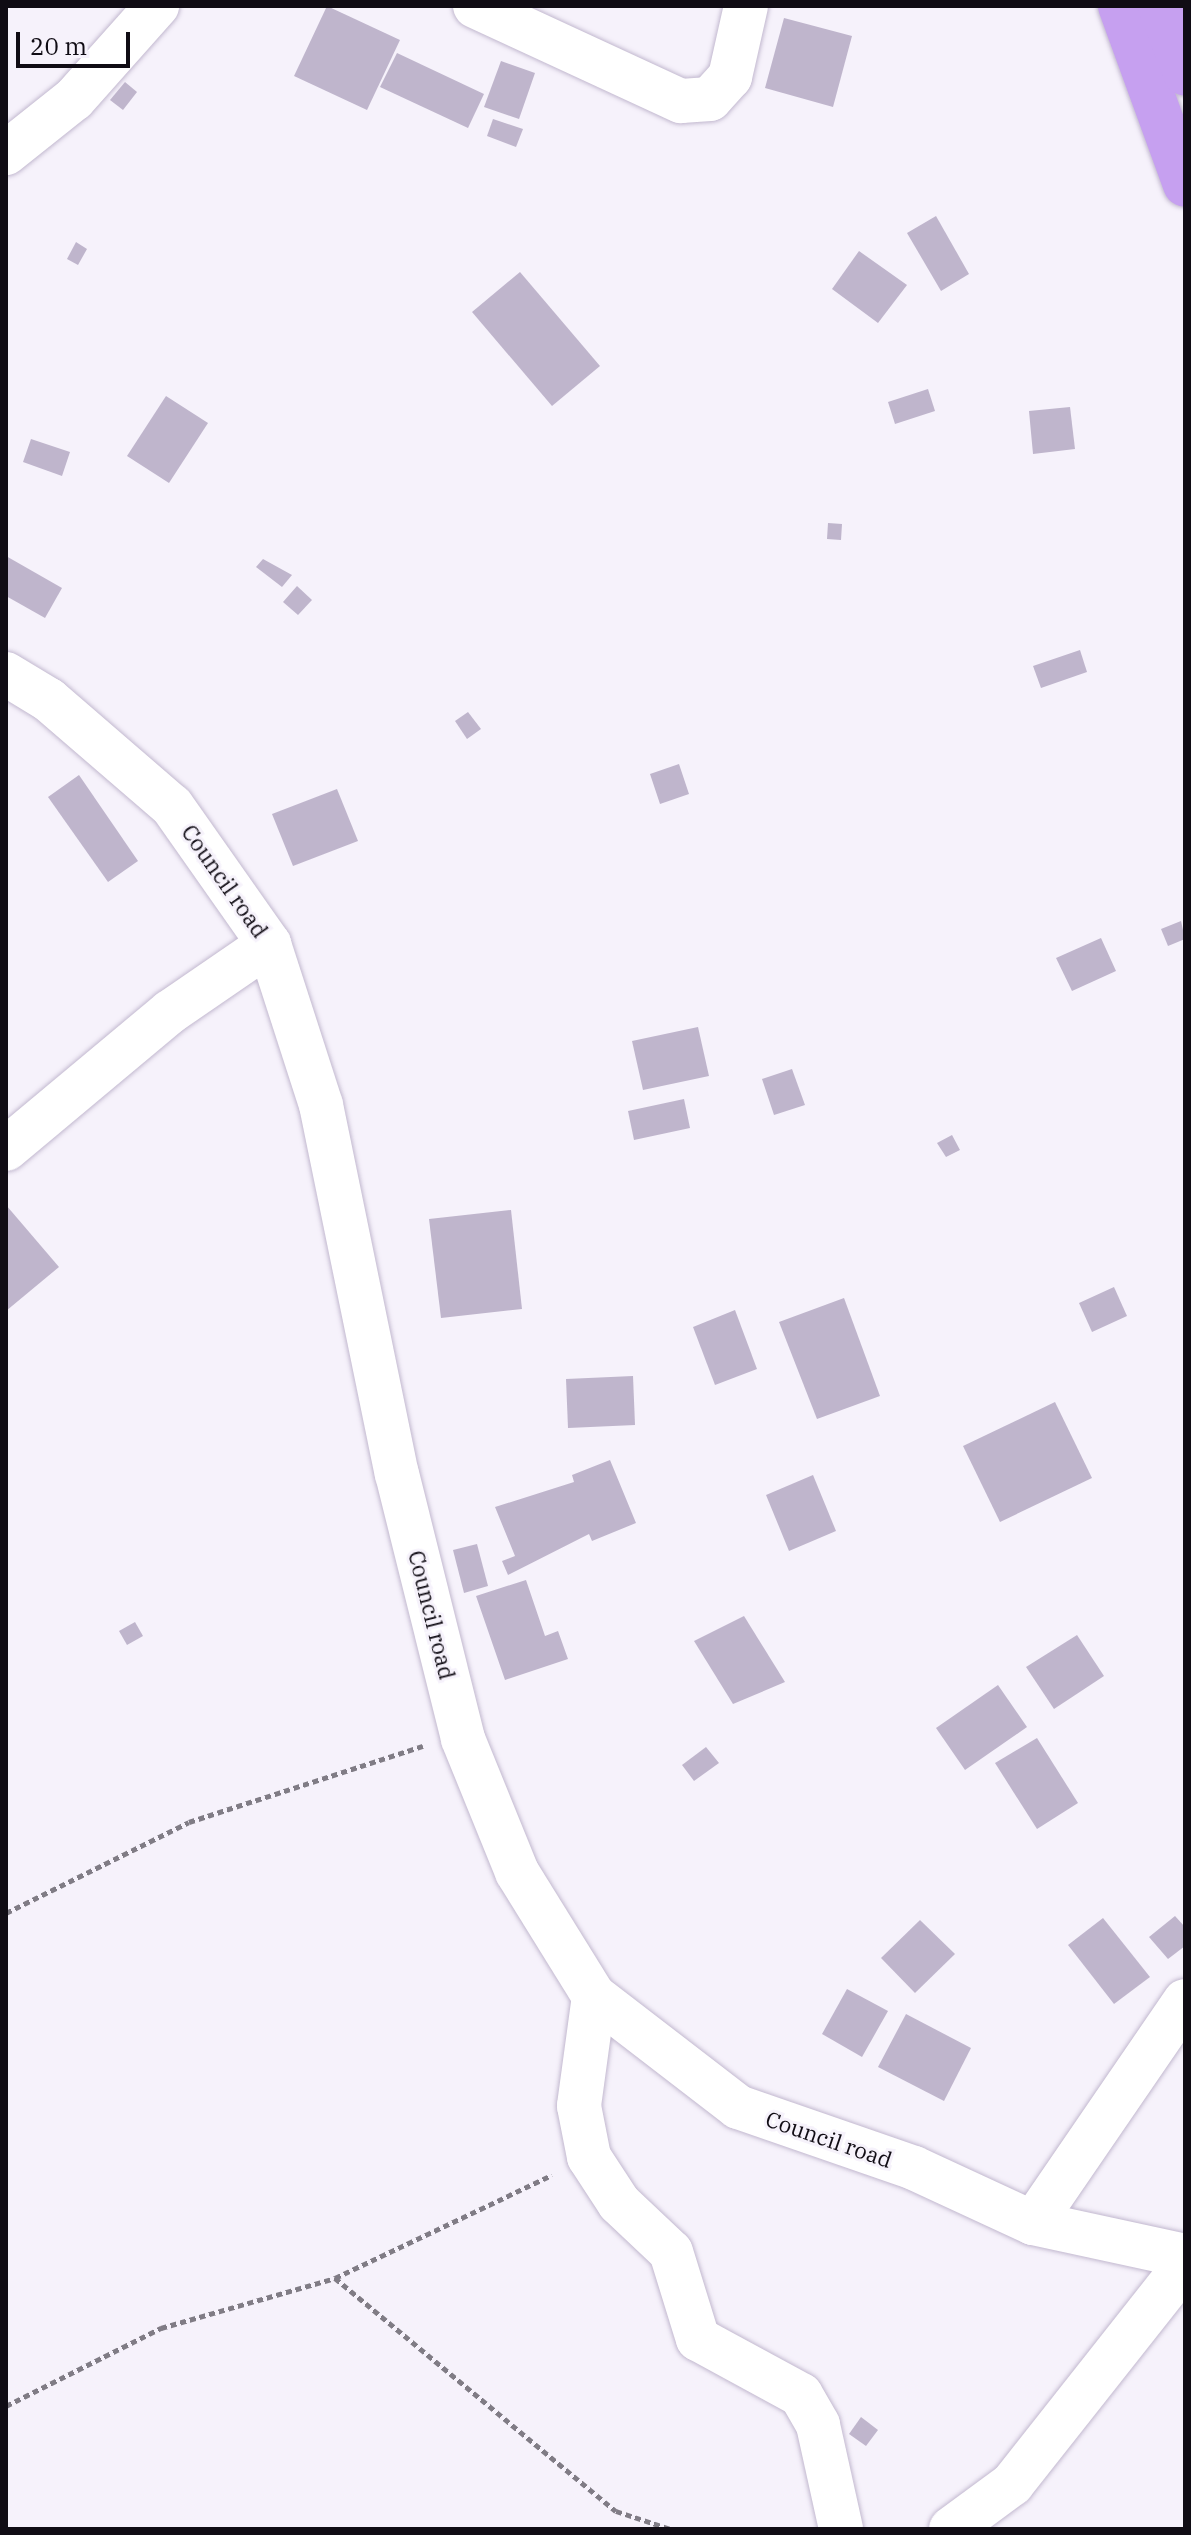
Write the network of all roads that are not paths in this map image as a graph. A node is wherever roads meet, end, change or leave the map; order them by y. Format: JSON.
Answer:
{"nodes":[{"id":1,"x":157,"y":6,"type":"edge"},
{"id":2,"x":475,"y":6,"type":"edge"},
{"id":3,"x":746,"y":6,"type":"edge"},
{"id":4,"x":1120,"y":6,"type":"edge"},
{"id":5,"x":1160,"y":6,"type":"edge"},
{"id":6,"x":1185,"y":73,"type":"edge"},
{"id":7,"x":6,"y":153,"type":"edge"},
{"id":8,"x":1185,"y":185,"type":"edge"},
{"id":9,"x":6,"y":674,"type":"edge"},
{"id":10,"x":269,"y":944,"type":"junction"},
{"id":11,"x":6,"y":1149,"type":"edge"},
{"id":12,"x":594,"y":1996,"type":"junction"},
{"id":13,"x":1185,"y":2001,"type":"edge"},
{"id":14,"x":1033,"y":2223,"type":"junction"},
{"id":15,"x":1185,"y":2256,"type":"edge"},
{"id":16,"x":1185,"y":2265,"type":"edge"},
{"id":17,"x":841,"y":2529,"type":"edge"},
{"id":18,"x":951,"y":2529,"type":"edge"}],
"edges":[{"from":1,"to":7,"type":"street"},
{"from":2,"to":3,"type":"street"},
{"from":4,"to":8,"type":"highway"},
{"from":5,"to":6,"type":"highway"},
{"from":9,"to":10,"type":"street","name":"Council road"},
{"from":10,"to":11,"type":"street"},
{"from":10,"to":12,"type":"street","name":"Council road"},
{"from":12,"to":14,"type":"street","name":"Council road"},
{"from":12,"to":17,"type":"street"},
{"from":13,"to":14,"type":"street"},
{"from":14,"to":15,"type":"street","name":"Council road"},
{"from":16,"to":18,"type":"street"}]}
